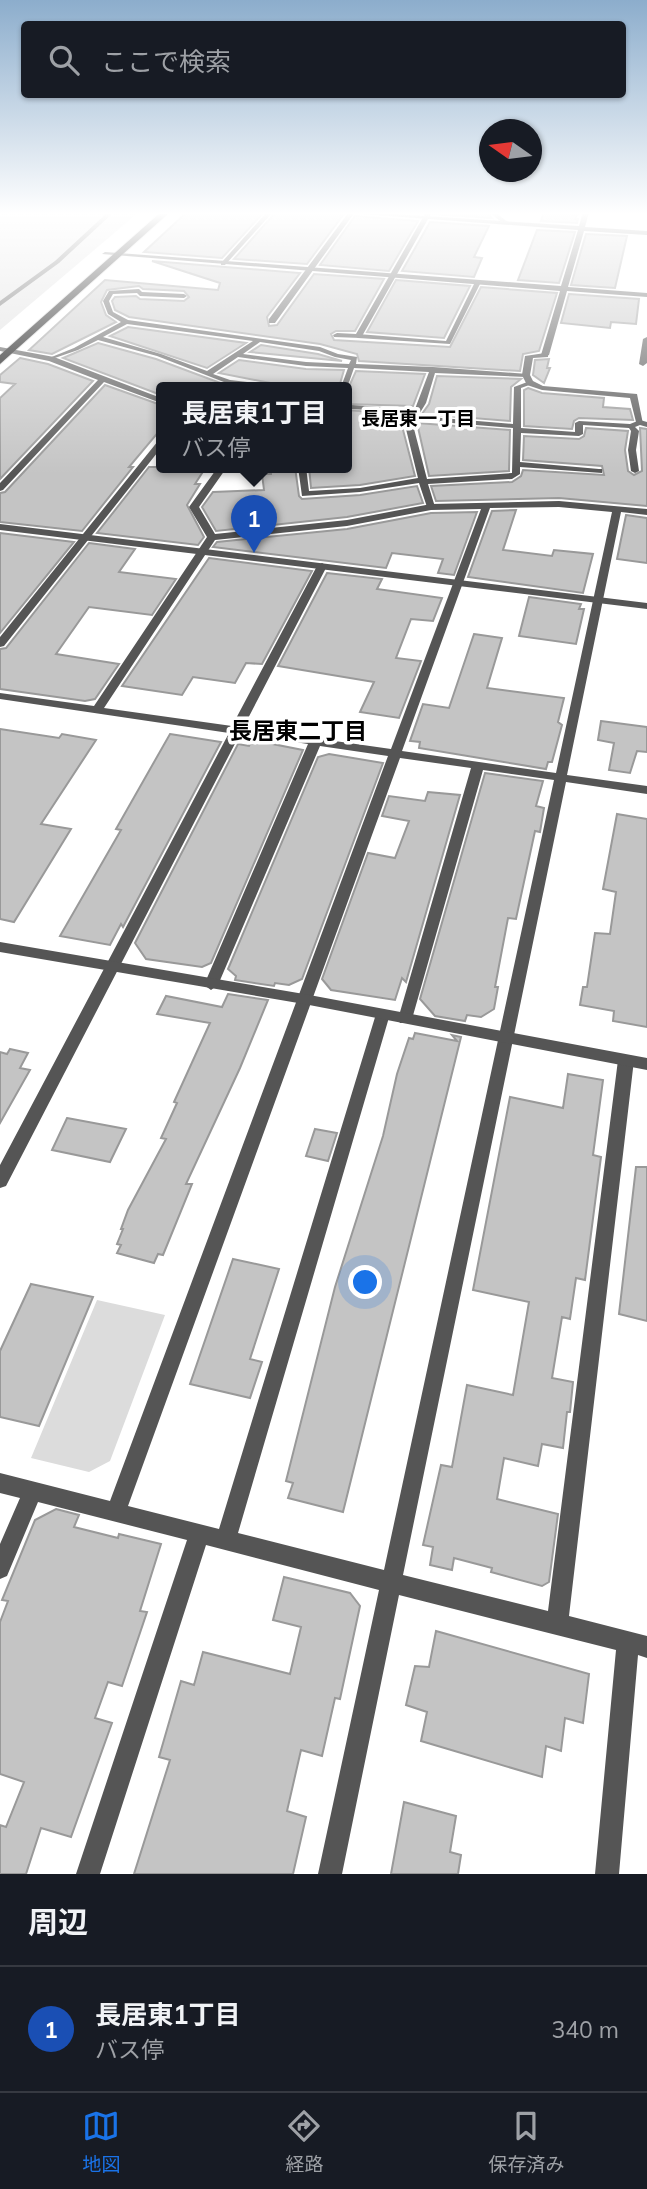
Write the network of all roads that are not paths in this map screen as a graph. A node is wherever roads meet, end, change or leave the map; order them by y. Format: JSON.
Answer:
{"nodes":[{"id":1,"x":52,"y":299,"type":"edge"},
{"id":2,"x":70,"y":299,"type":"edge"},
{"id":3,"x":107,"y":299,"type":"edge"},
{"id":4,"x":288,"y":299,"type":"edge"},
{"id":5,"x":379,"y":299,"type":"edge"},
{"id":6,"x":469,"y":299,"type":"edge"},
{"id":7,"x":561,"y":299,"type":"edge"},
{"id":8,"x":32,"y":317,"type":"dead end"},
{"id":9,"x":272,"y":321,"type":"dead end"},
{"id":10,"x":126,"y":322,"type":"junction"},
{"id":11,"x":337,"y":335,"type":"dead end"},
{"id":12,"x":358,"y":336,"type":"junction"},
{"id":13,"x":98,"y":338,"type":"junction"},
{"id":14,"x":647,"y":339,"type":"edge"},
{"id":15,"x":259,"y":340,"type":"junction"},
{"id":16,"x":2,"y":345,"type":"edge"},
{"id":17,"x":12,"y":351,"type":"junction"},
{"id":18,"x":239,"y":355,"type":"junction"},
{"id":19,"x":51,"y":359,"type":"junction"},
{"id":20,"x":0,"y":361,"type":"edge"},
{"id":21,"x":643,"y":364,"type":"dead end"},
{"id":22,"x":353,"y":366,"type":"junction"},
{"id":23,"x":433,"y":369,"type":"junction"},
{"id":24,"x":208,"y":374,"type":"junction"},
{"id":25,"x":528,"y":379,"type":"junction"},
{"id":26,"x":102,"y":380,"type":"junction"},
{"id":27,"x":227,"y":382,"type":"edge"},
{"id":28,"x":350,"y":382,"type":"edge"},
{"id":29,"x":635,"y":396,"type":"junction"},
{"id":30,"x":647,"y":396,"type":"edge"},
{"id":31,"x":352,"y":398,"type":"edge"},
{"id":32,"x":156,"y":399,"type":"edge"},
{"id":33,"x":415,"y":415,"type":"junction"},
{"id":34,"x":639,"y":424,"type":"edge"},
{"id":35,"x":516,"y":428,"type":"junction"},
{"id":36,"x":156,"y":449,"type":"edge"},
{"id":37,"x":516,"y":464,"type":"junction"},
{"id":38,"x":598,"y":471,"type":"dead end"},
{"id":39,"x":635,"y":471,"type":"dead end"},
{"id":40,"x":219,"y":473,"type":"edge"},
{"id":41,"x":303,"y":473,"type":"edge"},
{"id":42,"x":423,"y":481,"type":"junction"},
{"id":43,"x":0,"y":488,"type":"edge"},
{"id":44,"x":487,"y":505,"type":"junction"},
{"id":45,"x":431,"y":507,"type":"junction"},
{"id":46,"x":617,"y":510,"type":"junction"},
{"id":47,"x":647,"y":512,"type":"edge"},
{"id":48,"x":0,"y":527,"type":"edge"},
{"id":49,"x":212,"y":537,"type":"junction"},
{"id":50,"x":86,"y":538,"type":"junction"},
{"id":51,"x":202,"y":552,"type":"junction"},
{"id":52,"x":322,"y":566,"type":"junction"},
{"id":53,"x":458,"y":583,"type":"junction"},
{"id":54,"x":599,"y":600,"type":"junction"},
{"id":55,"x":647,"y":606,"type":"edge"},
{"id":56,"x":0,"y":644,"type":"edge"},
{"id":57,"x":0,"y":695,"type":"edge"},
{"id":58,"x":97,"y":710,"type":"junction"},
{"id":59,"x":237,"y":732,"type":"junction"},
{"id":60,"x":315,"y":743,"type":"junction"},
{"id":61,"x":395,"y":754,"type":"junction"},
{"id":62,"x":478,"y":766,"type":"junction"},
{"id":63,"x":561,"y":778,"type":"junction"},
{"id":64,"x":647,"y":790,"type":"edge"},
{"id":65,"x":0,"y":947,"type":"edge"},
{"id":66,"x":112,"y":966,"type":"junction"},
{"id":67,"x":211,"y":985,"type":"junction"},
{"id":68,"x":304,"y":999,"type":"junction"},
{"id":69,"x":383,"y":1014,"type":"junction"},
{"id":70,"x":405,"y":1019,"type":"junction"},
{"id":71,"x":505,"y":1038,"type":"junction"},
{"id":72,"x":626,"y":1060,"type":"junction"},
{"id":73,"x":647,"y":1064,"type":"edge"},
{"id":74,"x":0,"y":1181,"type":"edge"},
{"id":75,"x":0,"y":1483,"type":"edge"},
{"id":76,"x":33,"y":1491,"type":"junction"},
{"id":77,"x":117,"y":1512,"type":"junction"},
{"id":78,"x":199,"y":1534,"type":"junction"},
{"id":79,"x":226,"y":1540,"type":"junction"},
{"id":80,"x":0,"y":1569,"type":"edge"},
{"id":81,"x":391,"y":1582,"type":"junction"},
{"id":82,"x":557,"y":1624,"type":"junction"},
{"id":83,"x":638,"y":1645,"type":"edge"},
{"id":84,"x":88,"y":1874,"type":"edge"},
{"id":85,"x":330,"y":1874,"type":"edge"},
{"id":86,"x":607,"y":1874,"type":"edge"}],
"edges":[{"from":1,"to":8,"type":"highway"},
{"from":2,"to":17,"type":"highway"},
{"from":3,"to":10,"type":"lane"},
{"from":4,"to":9,"type":"street"},
{"from":5,"to":12,"type":"street"},
{"from":6,"to":12,"type":"lane"},
{"from":7,"to":25,"type":"street"},
{"from":10,"to":13,"type":"lane"},
{"from":10,"to":15,"type":"lane"},
{"from":11,"to":12,"type":"street"},
{"from":13,"to":19,"type":"lane"},
{"from":13,"to":24,"type":"lane"},
{"from":14,"to":21,"type":"street"},
{"from":15,"to":18,"type":"lane"},
{"from":15,"to":22,"type":"lane"},
{"from":16,"to":17,"type":"street"},
{"from":17,"to":19,"type":"street"},
{"from":17,"to":20,"type":"highway"},
{"from":18,"to":22,"type":"lane"},
{"from":18,"to":24,"type":"lane"},
{"from":19,"to":26,"type":"street"},
{"from":22,"to":23,"type":"lane"},
{"from":22,"to":28,"type":"lane"},
{"from":23,"to":25,"type":"lane"},
{"from":23,"to":33,"type":"lane"},
{"from":24,"to":27,"type":"lane"},
{"from":25,"to":29,"type":"street"},
{"from":25,"to":35,"type":"lane"},
{"from":26,"to":32,"type":"street"},
{"from":26,"to":43,"type":"street"},
{"from":29,"to":30,"type":"street"},
{"from":29,"to":34,"type":"street"},
{"from":31,"to":33,"type":"lane"},
{"from":33,"to":35,"type":"lane"},
{"from":33,"to":42,"type":"lane"},
{"from":34,"to":35,"type":"lane"},
{"from":34,"to":39,"type":"lane"},
{"from":35,"to":37,"type":"lane"},
{"from":36,"to":50,"type":"street"},
{"from":37,"to":38,"type":"lane"},
{"from":37,"to":42,"type":"lane"},
{"from":40,"to":49,"type":"street"},
{"from":41,"to":42,"type":"lane"},
{"from":42,"to":45,"type":"lane"},
{"from":44,"to":45,"type":"street"},
{"from":44,"to":46,"type":"street"},
{"from":44,"to":53,"type":"street"},
{"from":45,"to":49,"type":"street"},
{"from":46,"to":47,"type":"street"},
{"from":46,"to":54,"type":"street"},
{"from":48,"to":50,"type":"street"},
{"from":49,"to":51,"type":"street"},
{"from":50,"to":51,"type":"street"},
{"from":50,"to":56,"type":"street"},
{"from":51,"to":52,"type":"street"},
{"from":51,"to":58,"type":"street"},
{"from":52,"to":53,"type":"street"},
{"from":52,"to":59,"type":"street"},
{"from":53,"to":54,"type":"street"},
{"from":53,"to":61,"type":"street"},
{"from":54,"to":55,"type":"street"},
{"from":54,"to":63,"type":"street"},
{"from":57,"to":58,"type":"street"},
{"from":58,"to":59,"type":"street"},
{"from":59,"to":60,"type":"street"},
{"from":59,"to":66,"type":"street"},
{"from":60,"to":61,"type":"street"},
{"from":60,"to":67,"type":"street"},
{"from":61,"to":62,"type":"street"},
{"from":61,"to":68,"type":"street"},
{"from":62,"to":63,"type":"street"},
{"from":62,"to":70,"type":"street"},
{"from":63,"to":64,"type":"street"},
{"from":63,"to":71,"type":"street"},
{"from":65,"to":66,"type":"street"},
{"from":66,"to":67,"type":"street"},
{"from":66,"to":74,"type":"street"},
{"from":67,"to":68,"type":"street"},
{"from":68,"to":69,"type":"street"},
{"from":68,"to":77,"type":"street"},
{"from":69,"to":70,"type":"street"},
{"from":69,"to":79,"type":"street"},
{"from":70,"to":71,"type":"street"},
{"from":71,"to":72,"type":"street"},
{"from":71,"to":81,"type":"street"},
{"from":72,"to":73,"type":"street"},
{"from":72,"to":82,"type":"street"},
{"from":75,"to":76,"type":"street"},
{"from":76,"to":77,"type":"street"},
{"from":76,"to":80,"type":"street"},
{"from":77,"to":78,"type":"street"},
{"from":78,"to":79,"type":"street"},
{"from":78,"to":84,"type":"street"},
{"from":79,"to":81,"type":"street"},
{"from":81,"to":82,"type":"street"},
{"from":81,"to":85,"type":"street"},
{"from":82,"to":83,"type":"street"},
{"from":83,"to":86,"type":"street"}]}
